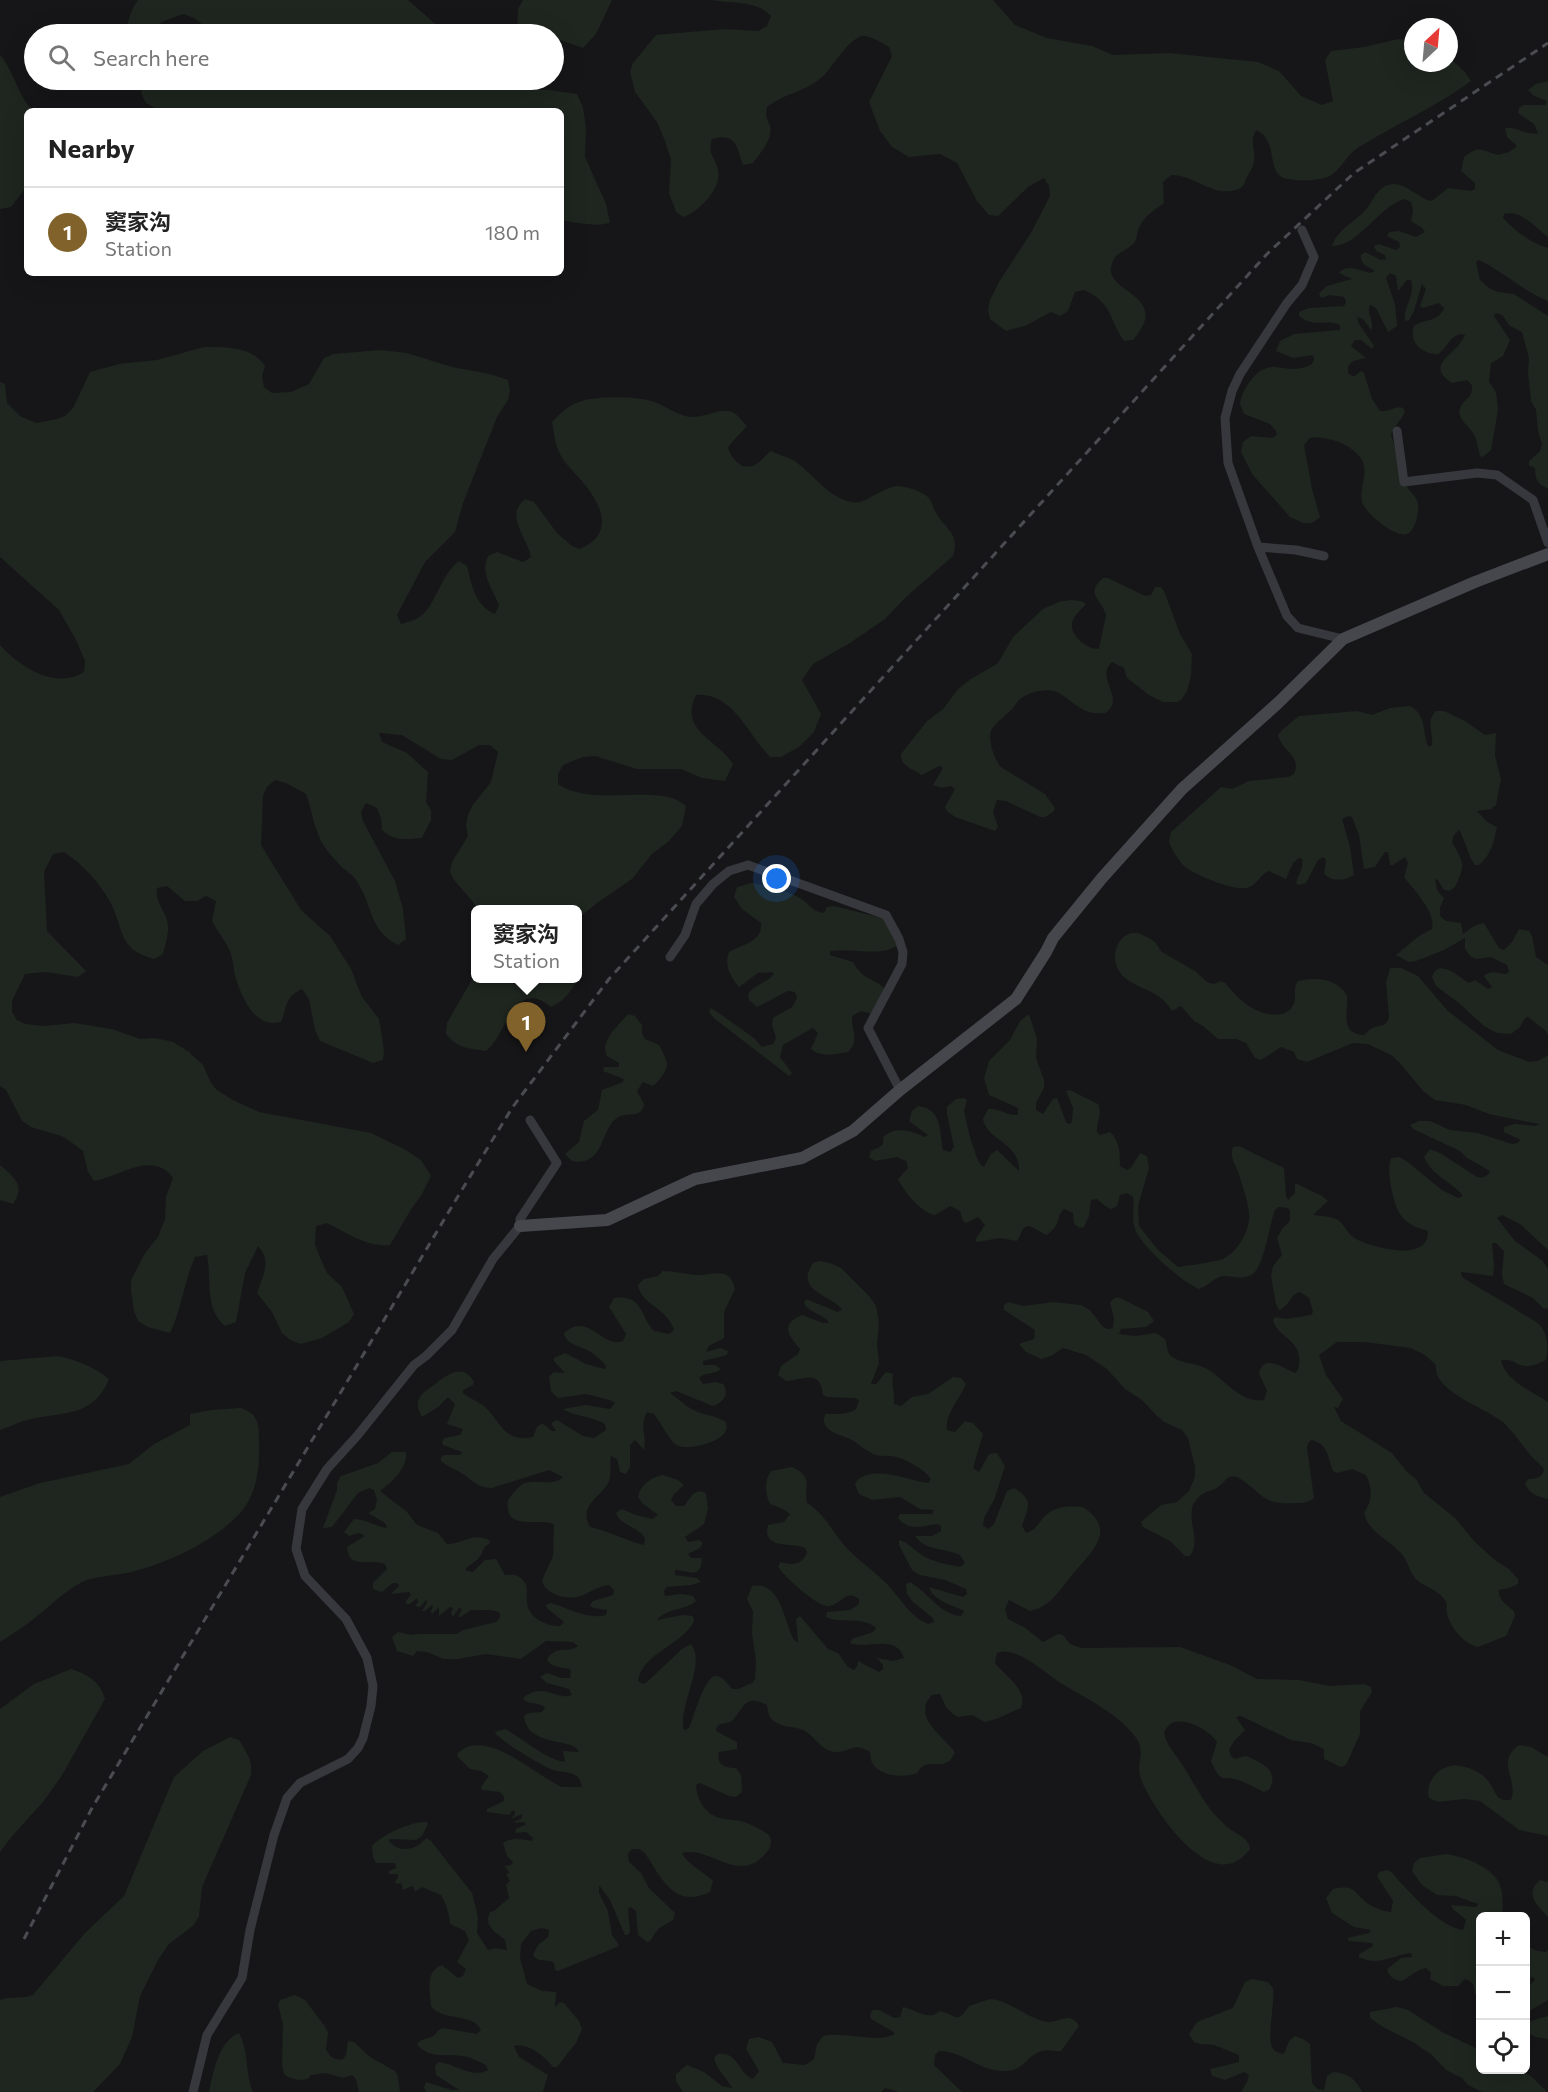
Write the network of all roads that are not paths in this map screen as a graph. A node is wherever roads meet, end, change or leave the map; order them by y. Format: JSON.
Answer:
{"nodes":[{"id":1,"x":1302,"y":230,"type":"dead end"},
{"id":2,"x":1397,"y":431,"type":"dead end"},
{"id":3,"x":1548,"y":543,"type":"edge"},
{"id":4,"x":1258,"y":547,"type":"junction"},
{"id":5,"x":1548,"y":554,"type":"edge"},
{"id":6,"x":1324,"y":556,"type":"dead end"},
{"id":7,"x":1343,"y":639,"type":"junction"},
{"id":8,"x":670,"y":957,"type":"dead end"},
{"id":9,"x":900,"y":1090,"type":"junction"},
{"id":10,"x":530,"y":1120,"type":"dead end"},
{"id":11,"x":520,"y":1226,"type":"junction"},
{"id":12,"x":194,"y":2092,"type":"edge"}],
"edges":[{"from":1,"to":4,"type":"street"},
{"from":2,"to":3,"type":"street"},
{"from":4,"to":6,"type":"street"},
{"from":4,"to":7,"type":"street"},
{"from":5,"to":7,"type":"street"},
{"from":7,"to":9,"type":"street"},
{"from":8,"to":9,"type":"street"},
{"from":9,"to":11,"type":"street"},
{"from":10,"to":11,"type":"street"},
{"from":11,"to":12,"type":"street"}]}
